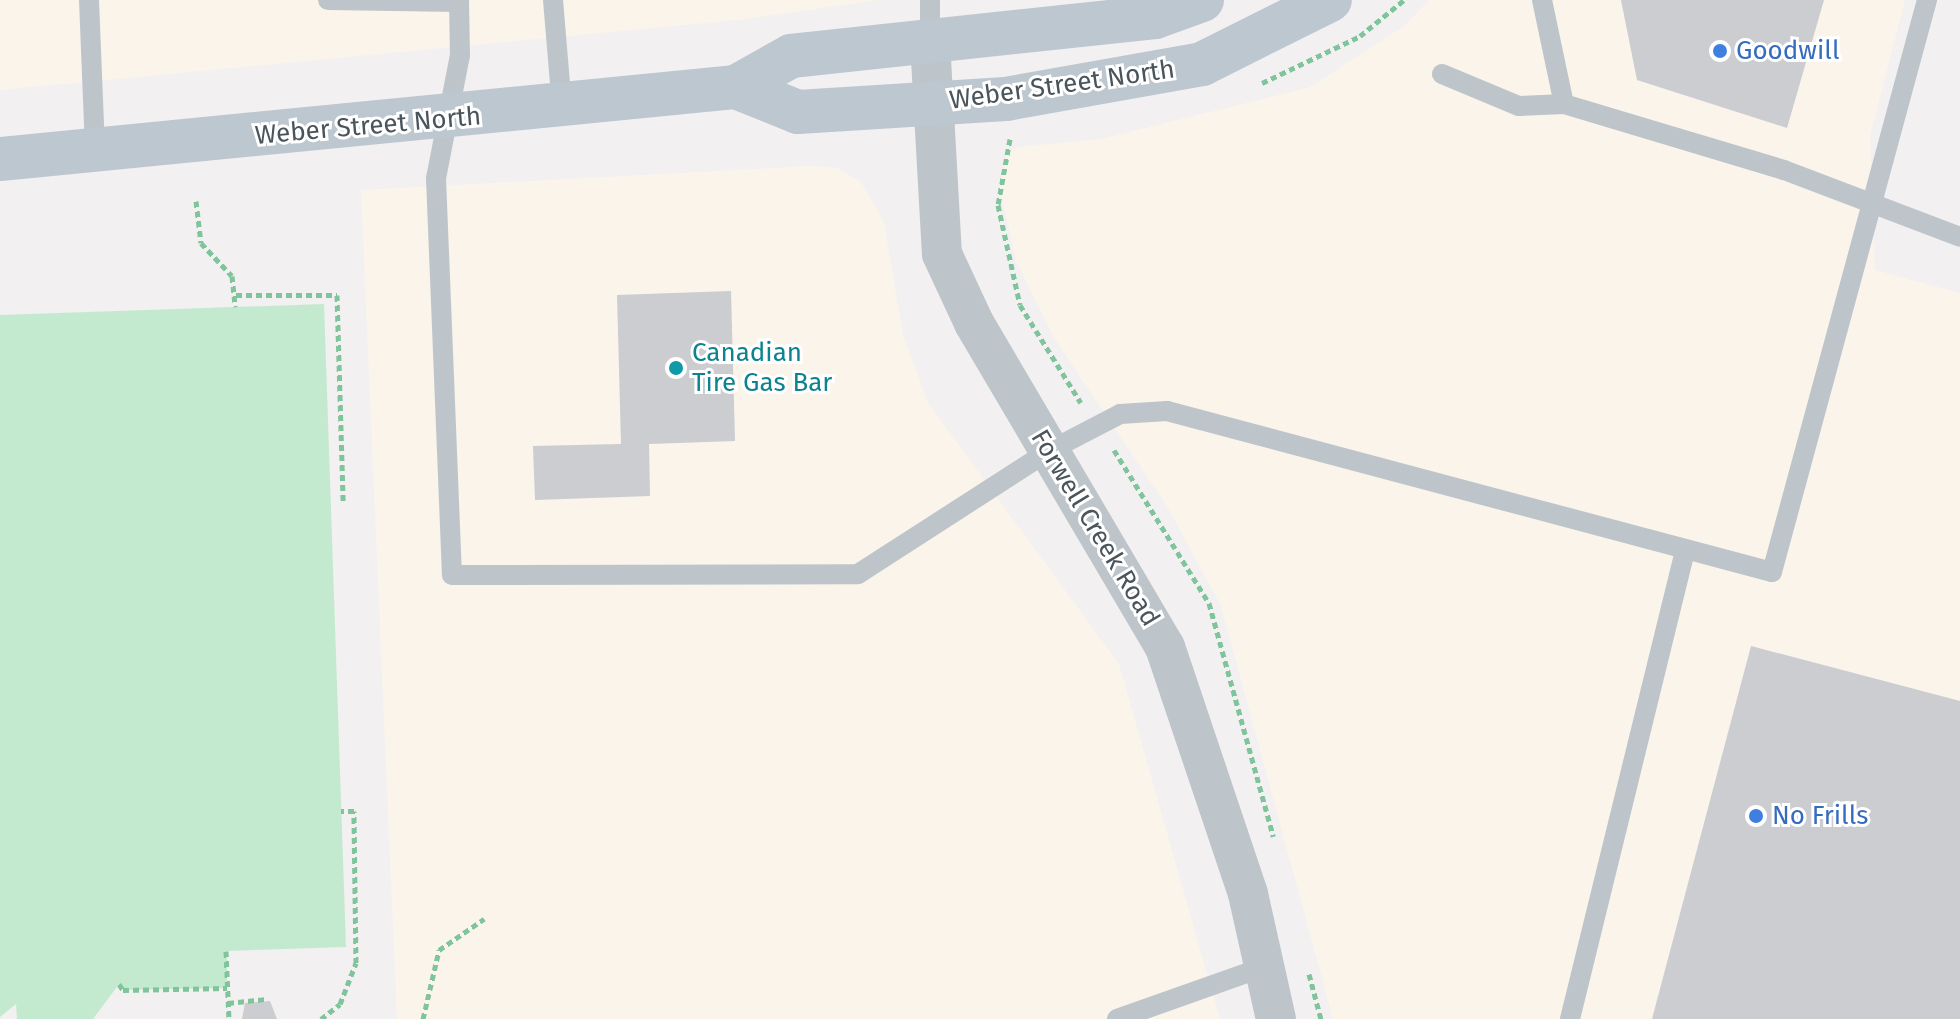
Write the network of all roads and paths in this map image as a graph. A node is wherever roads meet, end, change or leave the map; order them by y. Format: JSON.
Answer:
{"nodes":[{"id":1,"x":89,"y":0,"type":"edge"},
{"id":2,"x":328,"y":0,"type":"edge"},
{"id":3,"x":553,"y":0,"type":"edge"},
{"id":4,"x":1202,"y":0,"type":"edge"},
{"id":5,"x":1330,"y":0,"type":"edge"},
{"id":6,"x":1542,"y":0,"type":"edge"},
{"id":7,"x":1927,"y":0,"type":"edge"},
{"id":8,"x":459,"y":1,"type":"edge"},
{"id":9,"x":930,"y":21,"type":"edge"},
{"id":10,"x":1442,"y":74,"type":"dead end"},
{"id":11,"x":736,"y":87,"type":"junction"},
{"id":12,"x":931,"y":103,"type":"junction"},
{"id":13,"x":1564,"y":104,"type":"junction"},
{"id":14,"x":562,"y":108,"type":"junction"},
{"id":15,"x":449,"y":119,"type":"junction"},
{"id":16,"x":95,"y":150,"type":"junction"},
{"id":17,"x":0,"y":159,"type":"edge"},
{"id":18,"x":196,"y":201,"type":"dead end"},
{"id":19,"x":1872,"y":209,"type":"junction"},
{"id":20,"x":1960,"y":237,"type":"edge"},
{"id":21,"x":236,"y":295,"type":"junction"},
{"id":22,"x":235,"y":307,"type":"dead end"},
{"id":23,"x":1049,"y":451,"type":"junction"},
{"id":24,"x":343,"y":502,"type":"dead end"},
{"id":25,"x":1685,"y":551,"type":"junction"},
{"id":26,"x":341,"y":811,"type":"dead end"},
{"id":27,"x":484,"y":919,"type":"dead end"},
{"id":28,"x":226,"y":951,"type":"dead end"},
{"id":29,"x":1264,"y":967,"type":"junction"},
{"id":30,"x":119,"y":984,"type":"dead end"},
{"id":31,"x":227,"y":988,"type":"junction"},
{"id":32,"x":265,"y":999,"type":"dead end"},
{"id":33,"x":228,"y":1003,"type":"junction"},
{"id":34,"x":1165,"y":1011,"type":"edge"},
{"id":35,"x":229,"y":1019,"type":"edge"},
{"id":36,"x":321,"y":1019,"type":"edge"},
{"id":37,"x":423,"y":1019,"type":"edge"},
{"id":38,"x":1117,"y":1019,"type":"edge"},
{"id":39,"x":1276,"y":1019,"type":"edge"},
{"id":40,"x":1570,"y":1019,"type":"edge"}],
"edges":[{"from":1,"to":16,"type":"lane"},
{"from":2,"to":8,"type":"lane"},
{"from":3,"to":14,"type":"lane"},
{"from":4,"to":9,"type":"main road","name":"Weber Street North"},
{"from":5,"to":12,"type":"main road","name":"Weber Street North"},
{"from":6,"to":13,"type":"lane"},
{"from":7,"to":19,"type":"lane"},
{"from":8,"to":15,"type":"lane"},
{"from":9,"to":11,"type":"main road","name":"Weber Street North"},
{"from":9,"to":12,"type":"street","name":"Forwell Creek Road"},
{"from":10,"to":13,"type":"lane"},
{"from":11,"to":12,"type":"main road","name":"Weber Street North"},
{"from":11,"to":14,"type":"main road","name":"Weber Street North"},
{"from":12,"to":23,"type":"street","name":"Forwell Creek Road"},
{"from":13,"to":19,"type":"lane"},
{"from":14,"to":15,"type":"main road","name":"Weber Street North"},
{"from":15,"to":16,"type":"main road","name":"Weber Street North"},
{"from":15,"to":23,"type":"lane"},
{"from":16,"to":17,"type":"main road","name":"Weber Street North"},
{"from":18,"to":21,"type":"path"},
{"from":19,"to":20,"type":"lane"},
{"from":19,"to":25,"type":"lane"},
{"from":21,"to":22,"type":"path"},
{"from":21,"to":24,"type":"path"},
{"from":23,"to":25,"type":"lane"},
{"from":23,"to":29,"type":"street","name":"Forwell Creek Road"},
{"from":25,"to":40,"type":"lane"},
{"from":26,"to":36,"type":"path"},
{"from":27,"to":37,"type":"path"},
{"from":28,"to":31,"type":"path"},
{"from":29,"to":34,"type":"lane"},
{"from":29,"to":39,"type":"street","name":"Forwell Creek Road"},
{"from":30,"to":31,"type":"path"},
{"from":31,"to":33,"type":"path"},
{"from":32,"to":33,"type":"path"},
{"from":33,"to":35,"type":"path"},
{"from":34,"to":38,"type":"lane"}]}
